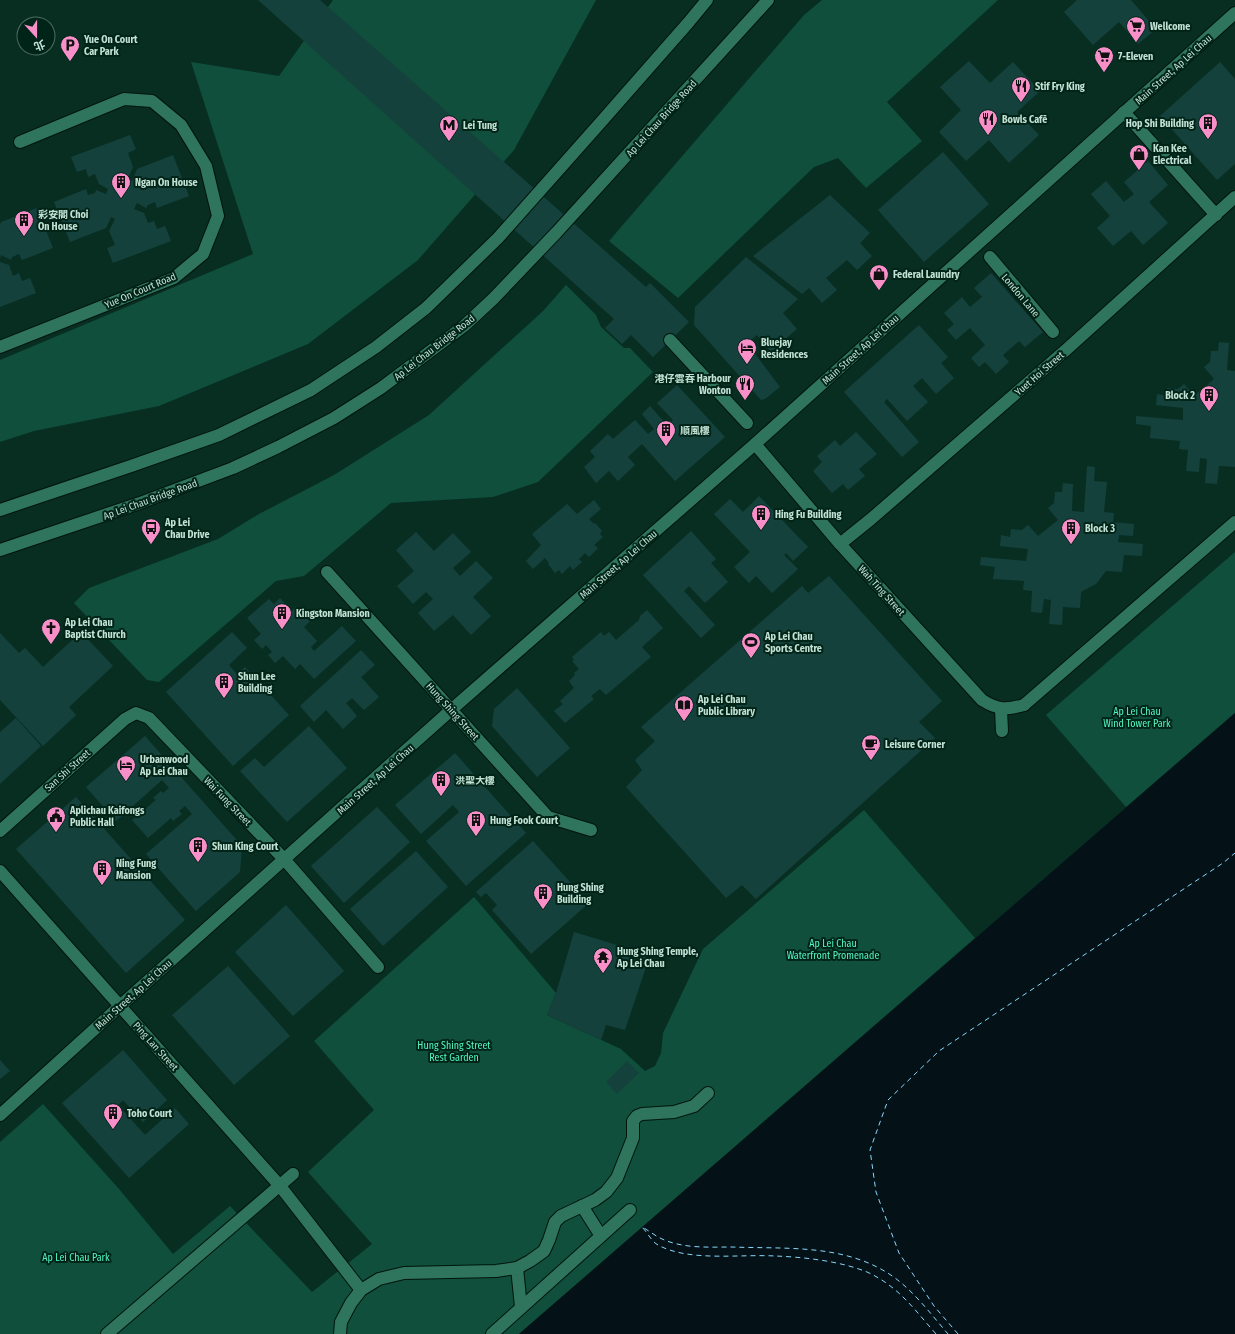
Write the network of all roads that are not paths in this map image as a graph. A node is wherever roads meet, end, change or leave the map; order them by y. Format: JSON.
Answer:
{"nodes":[{"id":1,"x":707,"y":0,"type":"edge"},
{"id":2,"x":768,"y":0,"type":"edge"},
{"id":3,"x":1235,"y":13,"type":"edge"},
{"id":4,"x":1124,"y":112,"type":"junction"},
{"id":5,"x":20,"y":142,"type":"dead end"},
{"id":6,"x":1235,"y":197,"type":"edge"},
{"id":7,"x":1216,"y":215,"type":"junction"},
{"id":8,"x":990,"y":257,"type":"dead end"},
{"id":9,"x":1053,"y":332,"type":"dead end"},
{"id":10,"x":670,"y":340,"type":"dead end"},
{"id":11,"x":0,"y":347,"type":"edge"},
{"id":12,"x":747,"y":423,"type":"dead end"},
{"id":13,"x":755,"y":444,"type":"junction"},
{"id":14,"x":0,"y":510,"type":"edge"},
{"id":15,"x":1235,"y":522,"type":"edge"},
{"id":16,"x":840,"y":544,"type":"junction"},
{"id":17,"x":0,"y":550,"type":"edge"},
{"id":18,"x":328,"y":572,"type":"dead end"},
{"id":19,"x":1001,"y":709,"type":"junction"},
{"id":20,"x":451,"y":710,"type":"junction"},
{"id":21,"x":136,"y":713,"type":"joint"},
{"id":22,"x":1002,"y":731,"type":"dead end"},
{"id":23,"x":591,"y":830,"type":"dead end"},
{"id":24,"x":0,"y":831,"type":"edge"},
{"id":25,"x":284,"y":859,"type":"junction"},
{"id":26,"x":0,"y":871,"type":"edge"},
{"id":27,"x":378,"y":967,"type":"dead end"},
{"id":28,"x":120,"y":1006,"type":"junction"},
{"id":29,"x":708,"y":1093,"type":"dead end"},
{"id":30,"x":0,"y":1115,"type":"edge"},
{"id":31,"x":293,"y":1174,"type":"dead end"},
{"id":32,"x":280,"y":1186,"type":"junction"},
{"id":33,"x":582,"y":1206,"type":"junction"},
{"id":34,"x":630,"y":1210,"type":"dead end"},
{"id":35,"x":601,"y":1236,"type":"junction"},
{"id":36,"x":517,"y":1268,"type":"junction"},
{"id":37,"x":361,"y":1290,"type":"junction"},
{"id":38,"x":521,"y":1307,"type":"junction"},
{"id":39,"x":107,"y":1334,"type":"edge"},
{"id":40,"x":340,"y":1334,"type":"edge"},
{"id":41,"x":492,"y":1334,"type":"edge"}],
"edges":[{"from":1,"to":14,"type":"street"},
{"from":2,"to":17,"type":"street","name":"Ap Lei Chau Bridge Road"},
{"from":3,"to":4,"type":"street","name":"Main Street, Ap Lei Chau"},
{"from":4,"to":7,"type":"street"},
{"from":4,"to":13,"type":"street","name":"Main Street, Ap Lei Chau"},
{"from":5,"to":11,"type":"street","name":"Yue On Court Road"},
{"from":6,"to":7,"type":"street","name":"Yuet Hoi Street"},
{"from":7,"to":16,"type":"street","name":"Yuet Hoi Street"},
{"from":8,"to":9,"type":"street","name":"London Lane"},
{"from":10,"to":12,"type":"street"},
{"from":13,"to":16,"type":"street","name":"Wah Ting Street"},
{"from":13,"to":20,"type":"street","name":"Main Street, Ap Lei Chau"},
{"from":15,"to":19,"type":"street"},
{"from":16,"to":19,"type":"street","name":"Wah Ting Street"},
{"from":18,"to":20,"type":"street","name":"Hung Shing Street"},
{"from":19,"to":22,"type":"street"},
{"from":20,"to":23,"type":"street","name":"Hung Shing Street"},
{"from":20,"to":25,"type":"street","name":"Main Street, Ap Lei Chau"},
{"from":21,"to":24,"type":"street","name":"San Shi Street"},
{"from":21,"to":25,"type":"street","name":"Wai Fung Street"},
{"from":25,"to":27,"type":"street","name":"Wai Fung Street"},
{"from":25,"to":28,"type":"street","name":"Main Street, Ap Lei Chau"},
{"from":26,"to":28,"type":"street","name":"Ping Lan Street"},
{"from":28,"to":30,"type":"street","name":"Main Street, Ap Lei Chau"},
{"from":28,"to":32,"type":"street","name":"Ping Lan Street"},
{"from":29,"to":33,"type":"street"},
{"from":31,"to":32,"type":"street"},
{"from":32,"to":37,"type":"street","name":"Ping Lan Street"},
{"from":32,"to":39,"type":"street"},
{"from":33,"to":35,"type":"street"},
{"from":33,"to":36,"type":"street"},
{"from":34,"to":35,"type":"street"},
{"from":35,"to":38,"type":"street"},
{"from":36,"to":37,"type":"street"},
{"from":36,"to":38,"type":"street"},
{"from":37,"to":40,"type":"street"},
{"from":38,"to":41,"type":"street"}]}
